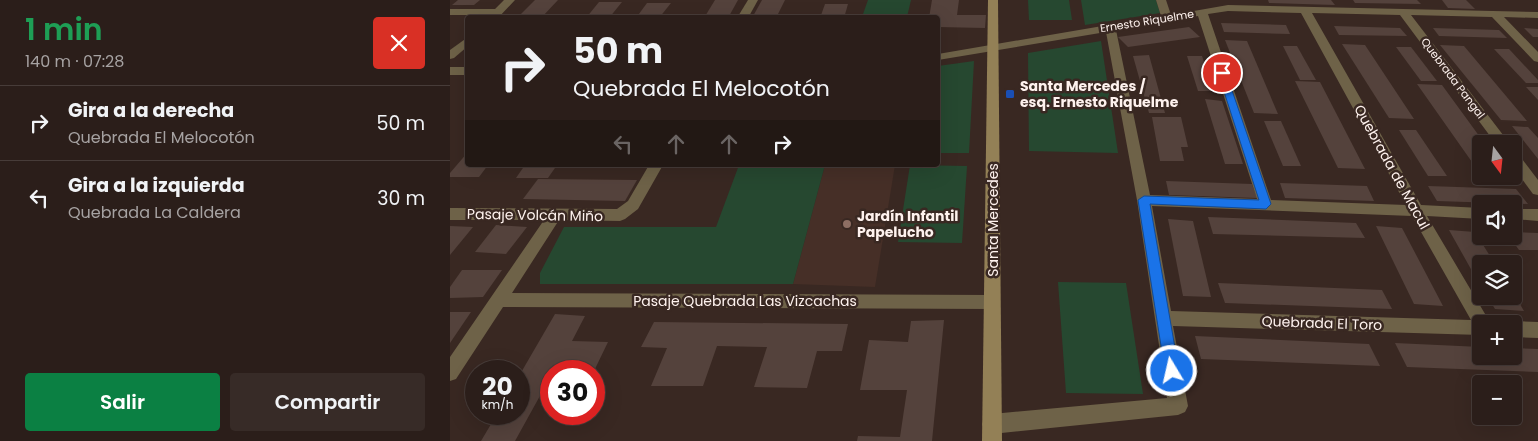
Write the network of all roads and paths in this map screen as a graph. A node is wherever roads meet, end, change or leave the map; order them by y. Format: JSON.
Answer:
{"nodes":[{"id":1,"x":510,"y":0,"type":"edge"},
{"id":2,"x":753,"y":0,"type":"edge"},
{"id":3,"x":993,"y":0,"type":"edge"},
{"id":4,"x":1161,"y":0,"type":"edge"},
{"id":5,"x":1343,"y":0,"type":"edge"},
{"id":6,"x":1430,"y":0,"type":"edge"},
{"id":7,"x":1255,"y":4,"type":"edge"},
{"id":8,"x":1305,"y":10,"type":"junction"},
{"id":9,"x":1350,"y":11,"type":"junction"},
{"id":10,"x":450,"y":12,"type":"edge"},
{"id":11,"x":1202,"y":12,"type":"junction"},
{"id":12,"x":1403,"y":12,"type":"junction"},
{"id":13,"x":1441,"y":13,"type":"junction"},
{"id":14,"x":1495,"y":14,"type":"junction"},
{"id":15,"x":494,"y":15,"type":"edge"},
{"id":16,"x":744,"y":15,"type":"edge"},
{"id":17,"x":1538,"y":15,"type":"edge"},
{"id":18,"x":1166,"y":17,"type":"junction"},
{"id":19,"x":1110,"y":27,"type":"junction"},
{"id":20,"x":465,"y":43,"type":"edge"},
{"id":21,"x":994,"y":47,"type":"junction"},
{"id":22,"x":450,"y":56,"type":"edge"},
{"id":23,"x":940,"y":57,"type":"edge"},
{"id":24,"x":1538,"y":59,"type":"edge"},
{"id":25,"x":450,"y":71,"type":"edge"},
{"id":26,"x":465,"y":71,"type":"edge"},
{"id":27,"x":1496,"y":135,"type":"edge"},
{"id":28,"x":655,"y":167,"type":"edge"},
{"id":29,"x":1522,"y":169,"type":"edge"},
{"id":30,"x":1538,"y":190,"type":"edge"},
{"id":31,"x":1144,"y":200,"type":"junction"},
{"id":32,"x":1266,"y":204,"type":"junction"},
{"id":33,"x":1416,"y":210,"type":"junction"},
{"id":34,"x":1472,"y":213,"type":"edge"},
{"id":35,"x":450,"y":214,"type":"edge"},
{"id":36,"x":1522,"y":214,"type":"edge"},
{"id":37,"x":555,"y":215,"type":"junction"},
{"id":38,"x":1538,"y":215,"type":"edge"},
{"id":39,"x":499,"y":300,"type":"junction"},
{"id":40,"x":992,"y":302,"type":"junction"},
{"id":41,"x":1477,"y":315,"type":"edge"},
{"id":42,"x":1164,"y":318,"type":"junction"},
{"id":43,"x":1472,"y":328,"type":"edge"},
{"id":44,"x":1522,"y":329,"type":"edge"},
{"id":45,"x":1538,"y":330,"type":"edge"},
{"id":46,"x":450,"y":373,"type":"edge"},
{"id":47,"x":992,"y":432,"type":"edge"}],
"edges":[{"from":1,"to":15,"type":"street"},
{"from":2,"to":16,"type":"street"},
{"from":3,"to":21,"type":"street","name":"Santa Mercedes"},
{"from":4,"to":18,"type":"street"},
{"from":5,"to":9,"type":"street"},
{"from":6,"to":13,"type":"street"},
{"from":7,"to":8,"type":"street","name":"Ernesto Riquelme"},
{"from":7,"to":11,"type":"street","name":"Ernesto Riquelme"},
{"from":8,"to":9,"type":"street","name":"Ernesto Riquelme"},
{"from":8,"to":33,"type":"street","name":"Quebrada de Macul"},
{"from":9,"to":12,"type":"street","name":"Ernesto Riquelme"},
{"from":10,"to":15,"type":"street"},
{"from":11,"to":18,"type":"street","name":"Ernesto Riquelme"},
{"from":11,"to":32,"type":"street"},
{"from":12,"to":13,"type":"street","name":"Ernesto Riquelme"},
{"from":12,"to":27,"type":"street","name":"Quebrada Pangal"},
{"from":13,"to":14,"type":"street","name":"Ernesto Riquelme"},
{"from":14,"to":17,"type":"street","name":"Ernesto Riquelme"},
{"from":14,"to":24,"type":"street"},
{"from":18,"to":19,"type":"street","name":"Ernesto Riquelme"},
{"from":19,"to":21,"type":"street","name":"Ernesto Riquelme"},
{"from":19,"to":31,"type":"street"},
{"from":20,"to":22,"type":"street"},
{"from":21,"to":23,"type":"street","name":"Ernesto Riquelme"},
{"from":21,"to":40,"type":"street","name":"Santa Mercedes"},
{"from":25,"to":26,"type":"street"},
{"from":28,"to":37,"type":"street","name":"Pasaje Volcán Miño"},
{"from":29,"to":30,"type":"street"},
{"from":31,"to":32,"type":"street"},
{"from":31,"to":42,"type":"street"},
{"from":32,"to":33,"type":"street"},
{"from":33,"to":34,"type":"street"},
{"from":33,"to":41,"type":"street","name":"Quebrada de Macul"},
{"from":35,"to":37,"type":"street","name":"Pasaje Volcán Miño"},
{"from":36,"to":38,"type":"street"},
{"from":37,"to":39,"type":"street"},
{"from":39,"to":40,"type":"street","name":"Pasaje Quebrada Las Vizcachas"},
{"from":39,"to":46,"type":"street"},
{"from":40,"to":47,"type":"street","name":"Santa Mercedes"},
{"from":42,"to":43,"type":"street","name":"Quebrada El Toro"},
{"from":42,"to":47,"type":"street"},
{"from":44,"to":45,"type":"street"}]}
